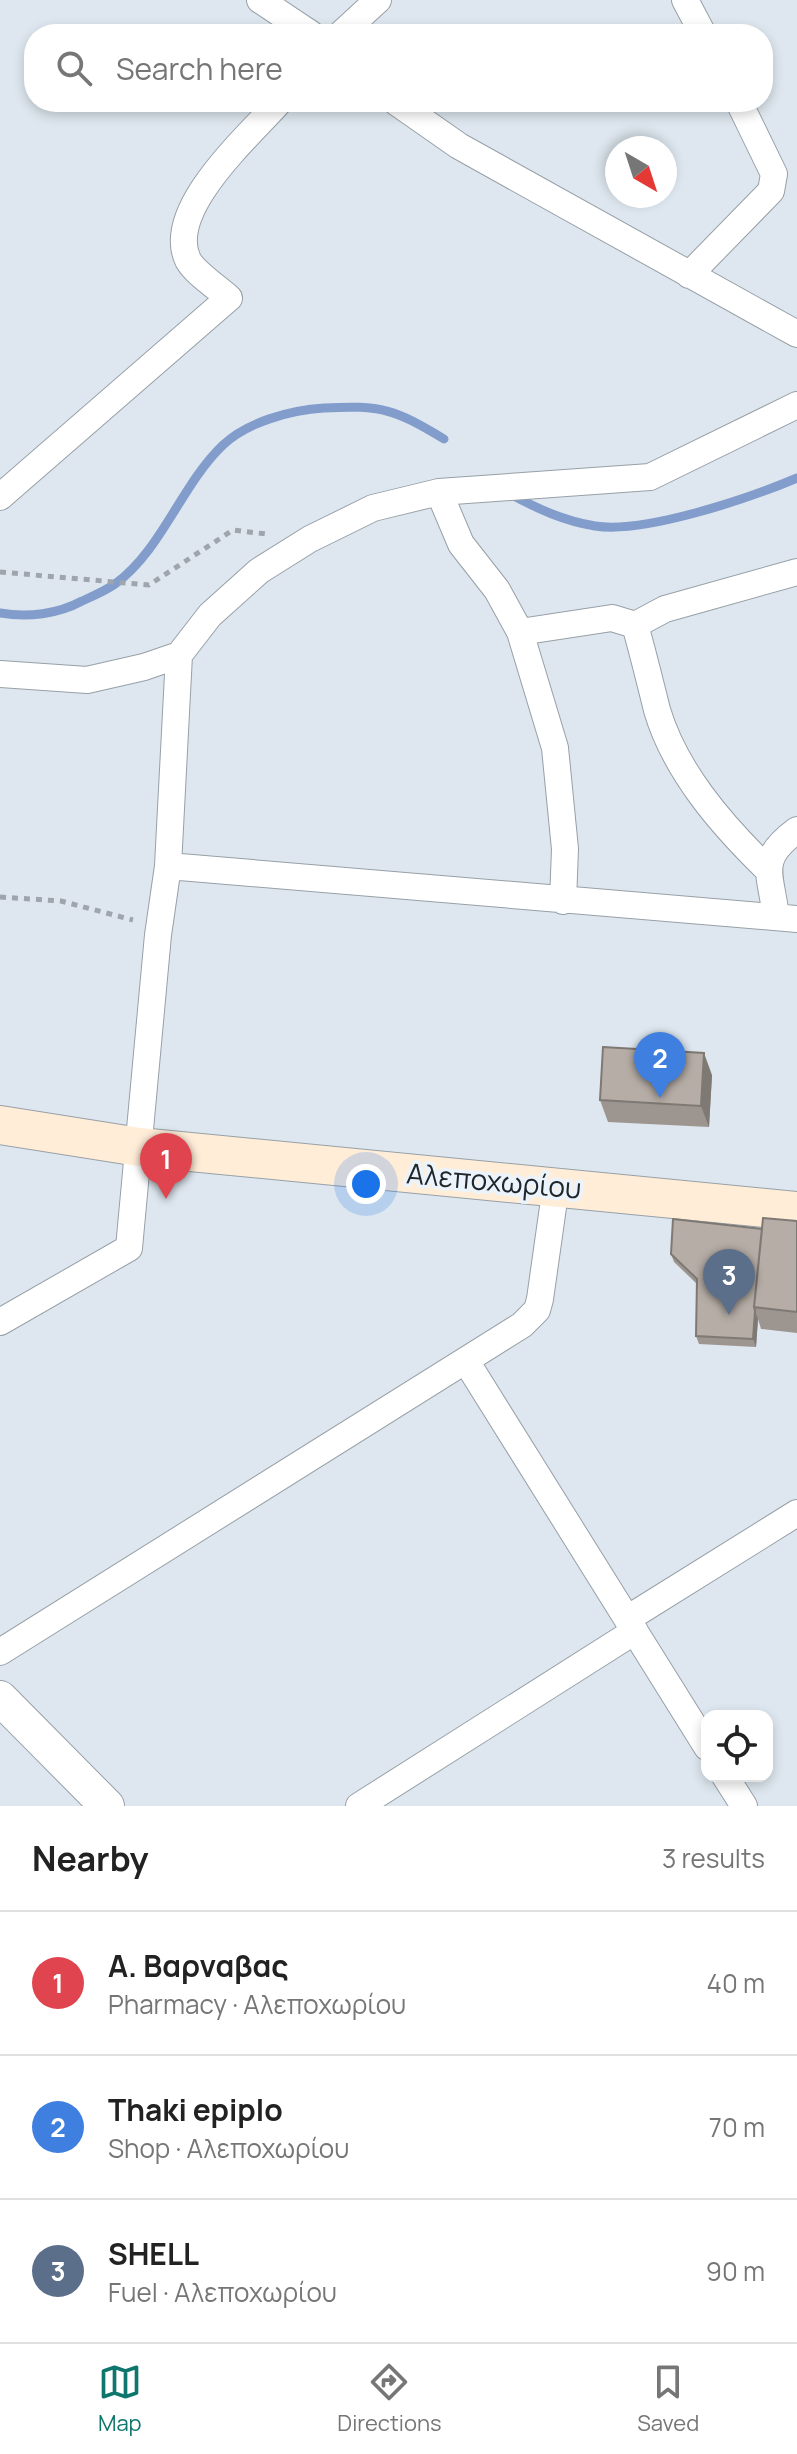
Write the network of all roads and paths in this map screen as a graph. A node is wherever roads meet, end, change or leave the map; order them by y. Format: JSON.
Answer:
{"nodes":[{"id":1,"x":260,"y":0,"type":"edge"},
{"id":2,"x":378,"y":0,"type":"edge"},
{"id":3,"x":685,"y":0,"type":"edge"},
{"id":4,"x":296,"y":24,"type":"edge"},
{"id":5,"x":352,"y":24,"type":"edge"},
{"id":6,"x":698,"y":24,"type":"edge"},
{"id":7,"x":270,"y":112,"type":"edge"},
{"id":8,"x":410,"y":112,"type":"edge"},
{"id":9,"x":744,"y":112,"type":"edge"},
{"id":10,"x":689,"y":275,"type":"junction"},
{"id":11,"x":797,"y":334,"type":"edge"},
{"id":12,"x":797,"y":405,"type":"edge"},
{"id":13,"x":439,"y":492,"type":"junction"},
{"id":14,"x":0,"y":497,"type":"edge"},
{"id":15,"x":310,"y":539,"type":"junction"},
{"id":16,"x":0,"y":572,"type":"edge"},
{"id":17,"x":797,"y":572,"type":"edge"},
{"id":18,"x":635,"y":625,"type":"junction"},
{"id":19,"x":520,"y":632,"type":"junction"},
{"id":20,"x":179,"y":655,"type":"junction"},
{"id":21,"x":0,"y":674,"type":"edge"},
{"id":22,"x":797,"y":830,"type":"edge"},
{"id":23,"x":168,"y":866,"type":"junction"},
{"id":24,"x":766,"y":868,"type":"junction"},
{"id":25,"x":0,"y":897,"type":"edge"},
{"id":26,"x":563,"y":901,"type":"junction"},
{"id":27,"x":786,"y":918,"type":"edge"},
{"id":28,"x":158,"y":935,"type":"junction"},
{"id":29,"x":0,"y":1125,"type":"edge"},
{"id":30,"x":139,"y":1147,"type":"junction"},
{"id":31,"x":556,"y":1186,"type":"junction"},
{"id":32,"x":797,"y":1211,"type":"edge"},
{"id":33,"x":0,"y":1322,"type":"edge"},
{"id":34,"x":466,"y":1361,"type":"junction"},
{"id":35,"x":797,"y":1513,"type":"edge"},
{"id":36,"x":631,"y":1625,"type":"junction"},
{"id":37,"x":0,"y":1652,"type":"edge"},
{"id":38,"x":0,"y":1698,"type":"edge"},
{"id":39,"x":701,"y":1737,"type":"edge"},
{"id":40,"x":729,"y":1782,"type":"edge"},
{"id":41,"x":107,"y":1806,"type":"edge"},
{"id":42,"x":359,"y":1806,"type":"edge"},
{"id":43,"x":744,"y":1806,"type":"edge"}],
"edges":[{"from":1,"to":4,"type":"street"},
{"from":2,"to":5,"type":"street"},
{"from":3,"to":6,"type":"street"},
{"from":7,"to":14,"type":"street"},
{"from":8,"to":10,"type":"street"},
{"from":9,"to":10,"type":"street"},
{"from":10,"to":11,"type":"street"},
{"from":12,"to":13,"type":"street"},
{"from":13,"to":15,"type":"street"},
{"from":13,"to":19,"type":"street"},
{"from":15,"to":16,"type":"path"},
{"from":15,"to":20,"type":"street"},
{"from":17,"to":18,"type":"street"},
{"from":18,"to":19,"type":"street"},
{"from":18,"to":24,"type":"street"},
{"from":19,"to":26,"type":"street"},
{"from":20,"to":21,"type":"street"},
{"from":20,"to":23,"type":"street"},
{"from":22,"to":24,"type":"street"},
{"from":23,"to":26,"type":"street"},
{"from":23,"to":28,"type":"street"},
{"from":24,"to":27,"type":"street"},
{"from":25,"to":28,"type":"path"},
{"from":26,"to":27,"type":"street"},
{"from":28,"to":30,"type":"street"},
{"from":29,"to":30,"type":"main road","name":"Αλεποχωρίου"},
{"from":30,"to":31,"type":"main road","name":"Αλεποχωρίου"},
{"from":30,"to":33,"type":"street"},
{"from":31,"to":32,"type":"main road","name":"Αλεποχωρίου"},
{"from":31,"to":34,"type":"street"},
{"from":34,"to":36,"type":"street"},
{"from":34,"to":37,"type":"street"},
{"from":35,"to":36,"type":"street"},
{"from":36,"to":39,"type":"street"},
{"from":36,"to":42,"type":"street"},
{"from":38,"to":41,"type":"street"},
{"from":40,"to":43,"type":"street"}]}
